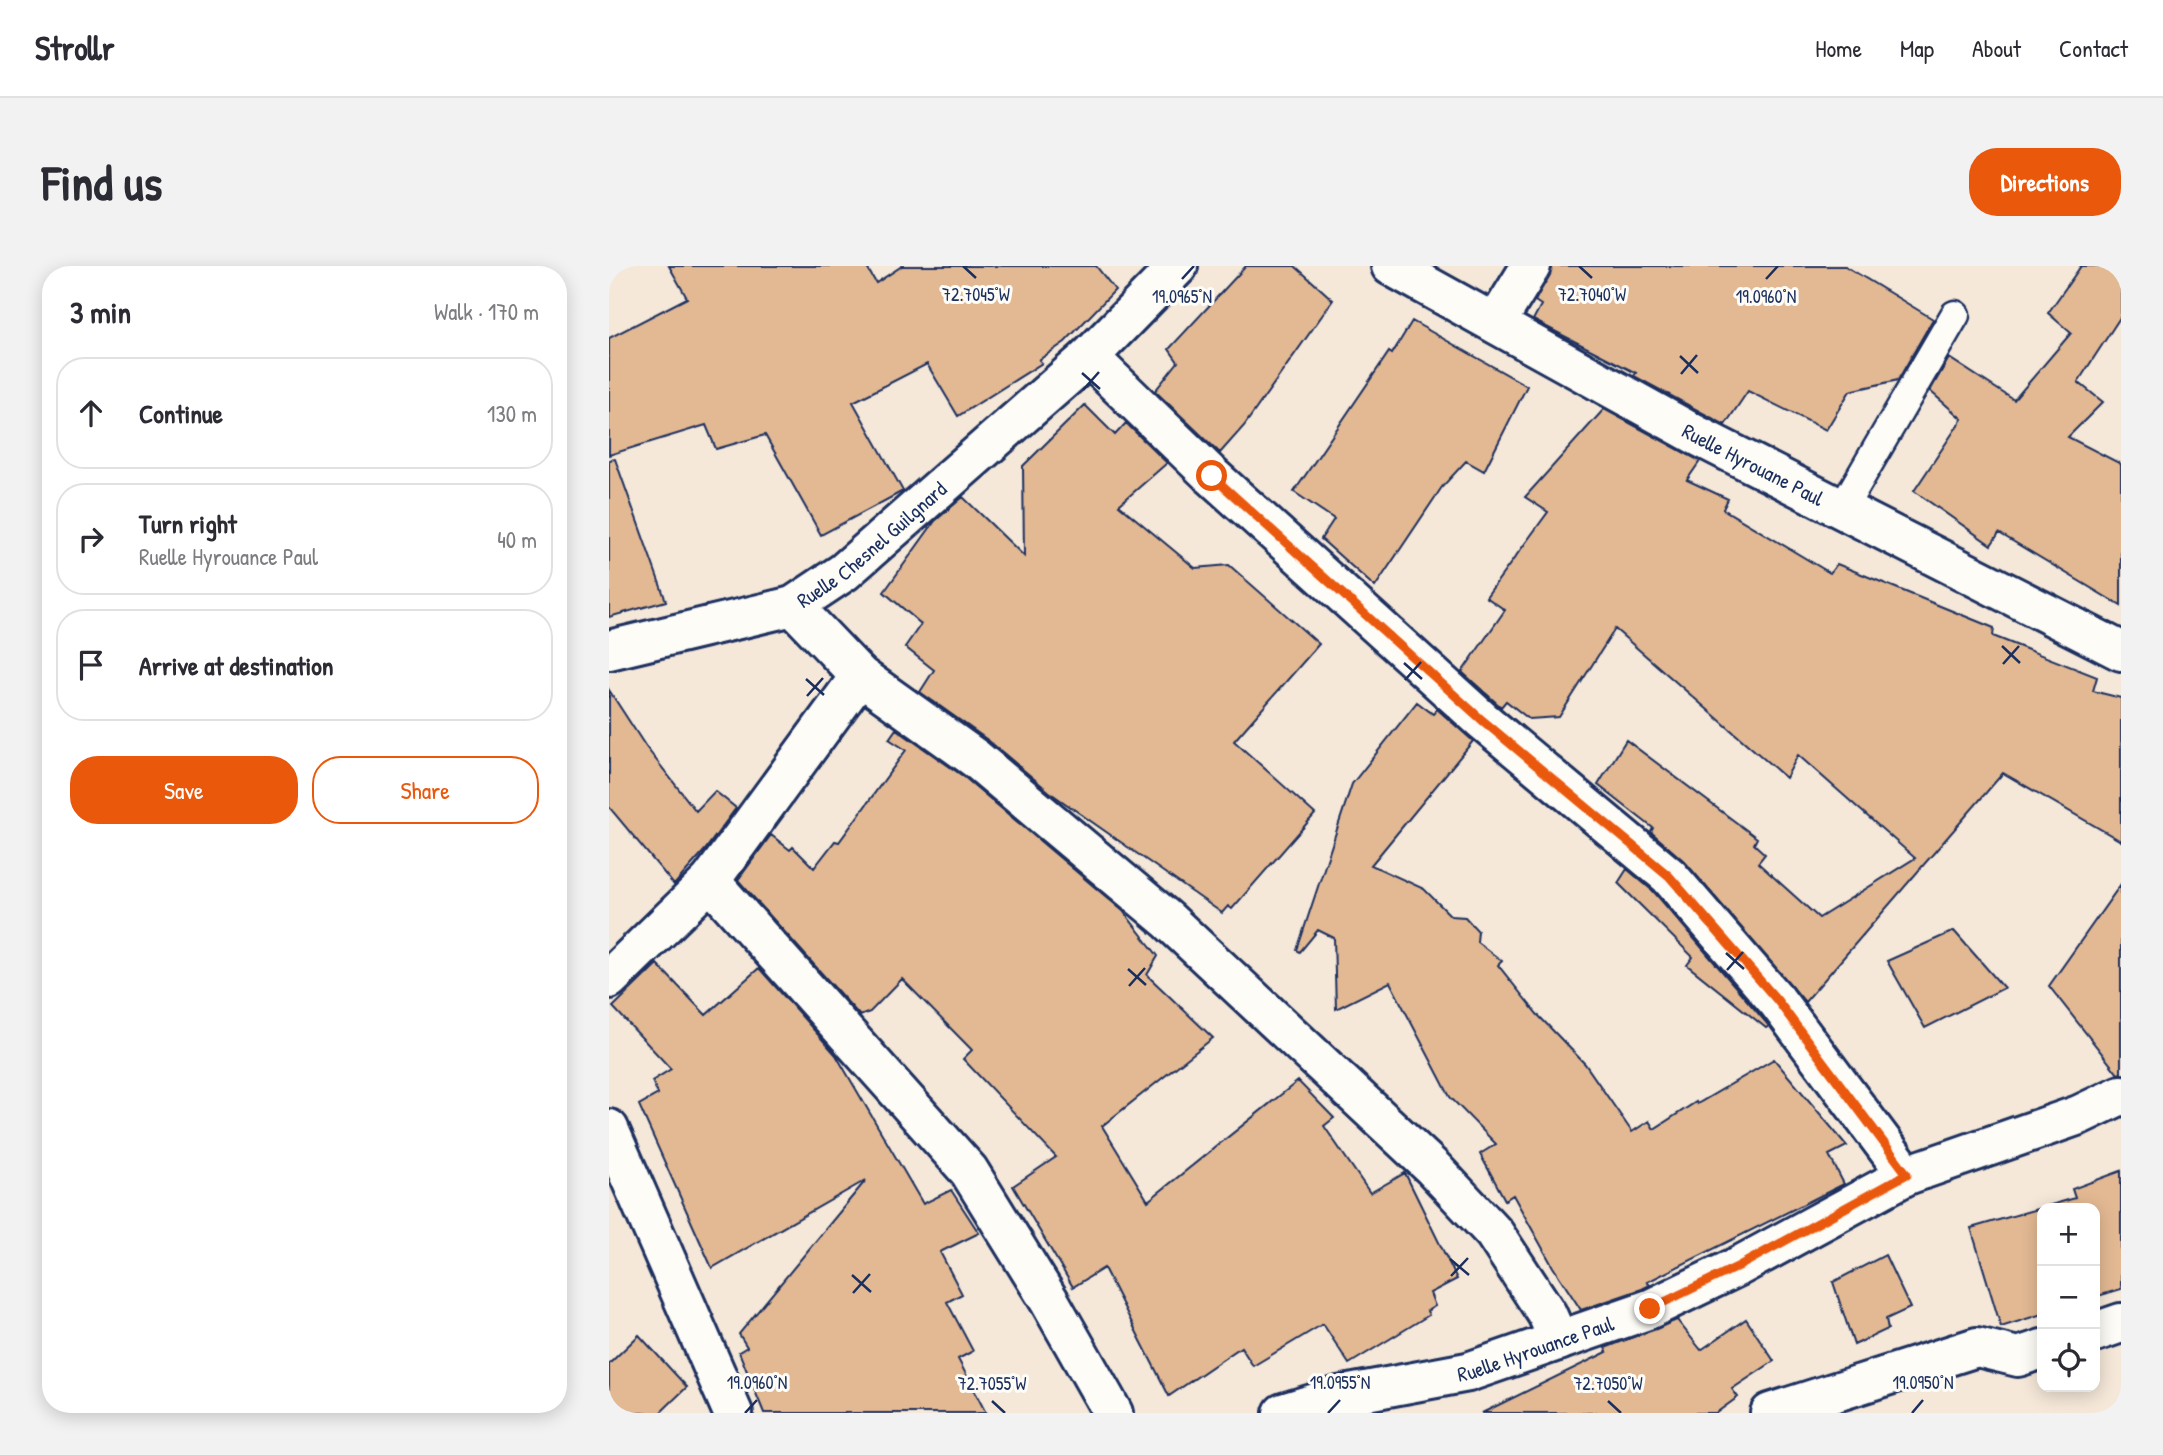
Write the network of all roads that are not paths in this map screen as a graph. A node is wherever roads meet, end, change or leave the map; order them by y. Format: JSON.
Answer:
{"nodes":[{"id":1,"x":1178,"y":266,"type":"edge"},
{"id":2,"x":1391,"y":266,"type":"edge"},
{"id":3,"x":1531,"y":266,"type":"edge"},
{"id":4,"x":1955,"y":315,"type":"dead end"},
{"id":5,"x":1496,"y":323,"type":"junction"},
{"id":6,"x":1089,"y":357,"type":"junction"},
{"id":7,"x":1842,"y":509,"type":"junction"},
{"id":8,"x":793,"y":606,"type":"junction"},
{"id":9,"x":609,"y":650,"type":"edge"},
{"id":10,"x":2121,"y":651,"type":"edge"},
{"id":11,"x":860,"y":676,"type":"junction"},
{"id":12,"x":710,"y":881,"type":"junction"},
{"id":13,"x":609,"y":979,"type":"edge"},
{"id":14,"x":2121,"y":1095,"type":"edge"},
{"id":15,"x":611,"y":1136,"type":"edge"},
{"id":16,"x":1907,"y":1174,"type":"junction"},
{"id":17,"x":2121,"y":1323,"type":"edge"},
{"id":18,"x":2100,"y":1330,"type":"edge"},
{"id":19,"x":1559,"y":1341,"type":"junction"},
{"id":20,"x":2037,"y":1351,"type":"edge"},
{"id":21,"x":733,"y":1413,"type":"edge"},
{"id":22,"x":1113,"y":1413,"type":"edge"},
{"id":23,"x":1283,"y":1413,"type":"edge"},
{"id":24,"x":1770,"y":1413,"type":"edge"}],
"edges":[{"from":1,"to":6,"type":"street","name":"Ruelle Chesnel Guilgnard"},
{"from":2,"to":5,"type":"street","name":"Ruelle Hyrouane Paul"},
{"from":3,"to":5,"type":"street"},
{"from":4,"to":7,"type":"lane"},
{"from":5,"to":7,"type":"street","name":"Ruelle Hyrouane Paul"},
{"from":6,"to":8,"type":"street","name":"Ruelle Chesnel Guilgnard"},
{"from":6,"to":16,"type":"street"},
{"from":7,"to":10,"type":"street","name":"Ruelle Hyrouane Paul"},
{"from":8,"to":9,"type":"street","name":"Ruelle Chesnel Guilgnard"},
{"from":8,"to":11,"type":"street"},
{"from":11,"to":12,"type":"street"},
{"from":11,"to":19,"type":"street"},
{"from":12,"to":13,"type":"street"},
{"from":12,"to":22,"type":"street"},
{"from":14,"to":16,"type":"street","name":"Ruelle Hyrouance Paul"},
{"from":15,"to":21,"type":"street"},
{"from":16,"to":19,"type":"street","name":"Ruelle Hyrouance Paul"},
{"from":17,"to":18,"type":"street"},
{"from":19,"to":23,"type":"street","name":"Ruelle Hyrouance Paul"},
{"from":20,"to":24,"type":"street"}]}
